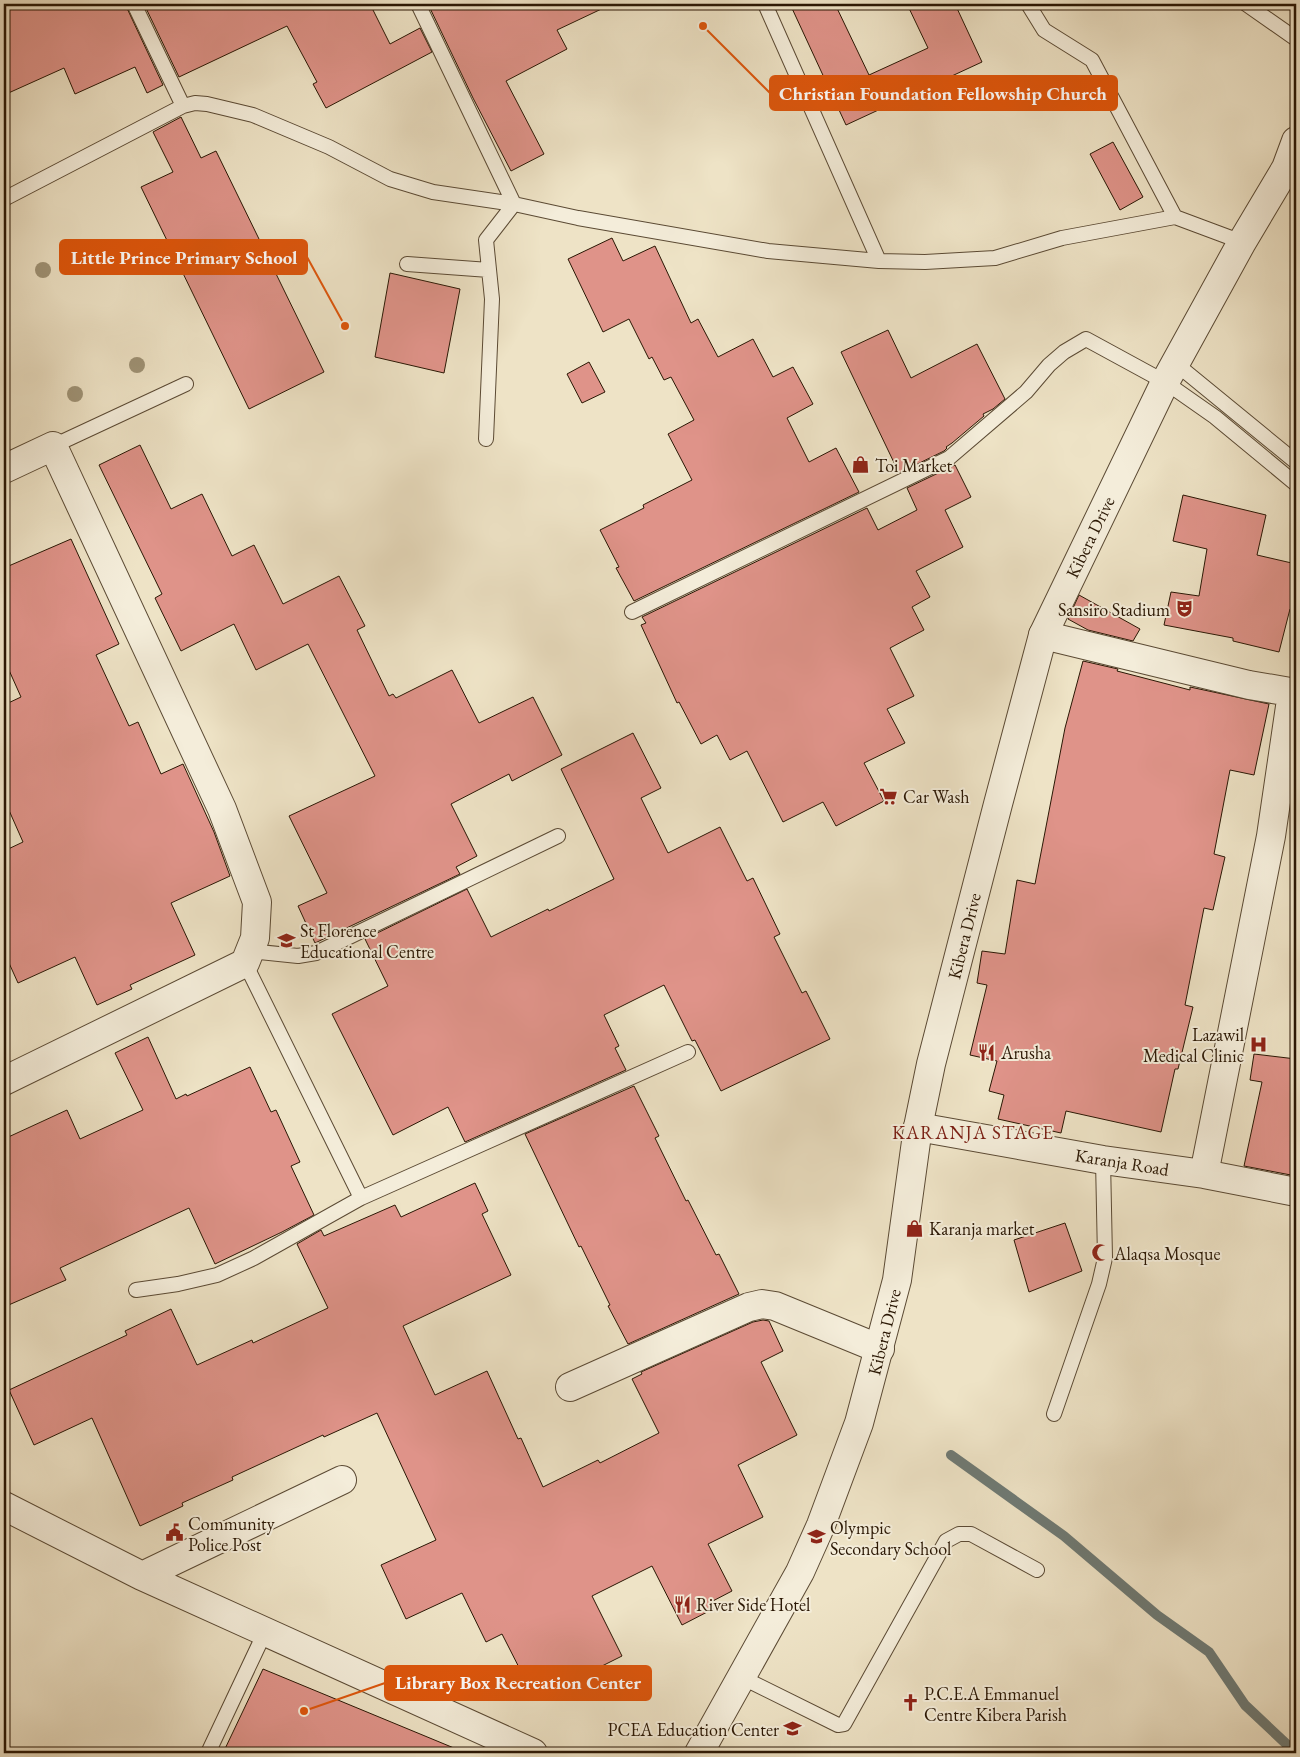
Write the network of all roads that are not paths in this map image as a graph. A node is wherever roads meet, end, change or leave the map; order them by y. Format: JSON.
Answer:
{"nodes":[{"id":1,"x":134,"y":4,"type":"edge"},
{"id":2,"x":418,"y":4,"type":"edge"},
{"id":3,"x":765,"y":4,"type":"edge"},
{"id":4,"x":1028,"y":4,"type":"edge"},
{"id":5,"x":1246,"y":4,"type":"edge"},
{"id":6,"x":1296,"y":39,"type":"edge"},
{"id":7,"x":183,"y":106,"type":"junction"},
{"id":8,"x":1296,"y":141,"type":"edge"},
{"id":9,"x":4,"y":199,"type":"edge"},
{"id":10,"x":514,"y":204,"type":"junction"},
{"id":11,"x":1175,"y":217,"type":"junction"},
{"id":12,"x":1242,"y":242,"type":"junction"},
{"id":13,"x":879,"y":261,"type":"junction"},
{"id":14,"x":406,"y":264,"type":"dead end"},
{"id":15,"x":489,"y":270,"type":"junction"},
{"id":16,"x":1170,"y":373,"type":"junction"},
{"id":17,"x":186,"y":384,"type":"dead end"},
{"id":18,"x":486,"y":439,"type":"dead end"},
{"id":19,"x":53,"y":446,"type":"junction"},
{"id":20,"x":1296,"y":462,"type":"edge"},
{"id":21,"x":4,"y":469,"type":"edge"},
{"id":22,"x":1296,"y":484,"type":"edge"},
{"id":23,"x":632,"y":612,"type":"dead end"},
{"id":24,"x":1043,"y":635,"type":"junction"},
{"id":25,"x":1294,"y":693,"type":"edge"},
{"id":26,"x":558,"y":836,"type":"dead end"},
{"id":27,"x":248,"y":957,"type":"junction"},
{"id":28,"x":688,"y":1052,"type":"dead end"},
{"id":29,"x":4,"y":1081,"type":"edge"},
{"id":30,"x":918,"y":1127,"type":"junction"},
{"id":31,"x":1103,"y":1160,"type":"junction"},
{"id":32,"x":1204,"y":1174,"type":"junction"},
{"id":33,"x":1296,"y":1192,"type":"edge"},
{"id":34,"x":360,"y":1198,"type":"junction"},
{"id":35,"x":136,"y":1290,"type":"dead end"},
{"id":36,"x":880,"y":1349,"type":"junction"},
{"id":37,"x":570,"y":1387,"type":"dead end"},
{"id":38,"x":1054,"y":1414,"type":"dead end"},
{"id":39,"x":342,"y":1480,"type":"dead end"},
{"id":40,"x":4,"y":1506,"type":"edge"},
{"id":41,"x":1036,"y":1570,"type":"dead end"},
{"id":42,"x":142,"y":1576,"type":"junction"},
{"id":43,"x":265,"y":1632,"type":"junction"},
{"id":44,"x":741,"y":1678,"type":"junction"},
{"id":45,"x":208,"y":1753,"type":"edge"},
{"id":46,"x":533,"y":1753,"type":"edge"},
{"id":47,"x":699,"y":1753,"type":"edge"}],
"edges":[{"from":1,"to":7,"type":"lane"},
{"from":2,"to":10,"type":"lane"},
{"from":3,"to":13,"type":"lane"},
{"from":4,"to":11,"type":"lane"},
{"from":5,"to":6,"type":"lane"},
{"from":7,"to":9,"type":"lane"},
{"from":7,"to":10,"type":"lane"},
{"from":8,"to":12,"type":"street","name":"Kibera Drive"},
{"from":10,"to":13,"type":"lane"},
{"from":10,"to":15,"type":"lane"},
{"from":11,"to":12,"type":"lane"},
{"from":11,"to":13,"type":"lane"},
{"from":12,"to":16,"type":"street","name":"Kibera Drive"},
{"from":14,"to":15,"type":"lane"},
{"from":15,"to":18,"type":"lane"},
{"from":16,"to":20,"type":"lane"},
{"from":16,"to":22,"type":"lane"},
{"from":16,"to":23,"type":"lane"},
{"from":16,"to":24,"type":"street","name":"Kibera Drive"},
{"from":17,"to":19,"type":"lane"},
{"from":19,"to":21,"type":"street"},
{"from":19,"to":27,"type":"street"},
{"from":24,"to":25,"type":"street"},
{"from":24,"to":30,"type":"street","name":"Kibera Drive"},
{"from":25,"to":32,"type":"street"},
{"from":26,"to":27,"type":"lane"},
{"from":27,"to":29,"type":"street"},
{"from":27,"to":34,"type":"lane"},
{"from":28,"to":34,"type":"lane"},
{"from":30,"to":31,"type":"street","name":"Karanja Road"},
{"from":30,"to":36,"type":"street","name":"Kibera Drive"},
{"from":31,"to":32,"type":"street","name":"Karanja Road"},
{"from":31,"to":38,"type":"lane"},
{"from":32,"to":33,"type":"street","name":"Karanja Road"},
{"from":34,"to":35,"type":"lane"},
{"from":36,"to":37,"type":"street"},
{"from":36,"to":44,"type":"street","name":"Kibera Drive"},
{"from":39,"to":42,"type":"street"},
{"from":40,"to":42,"type":"street"},
{"from":41,"to":44,"type":"lane"},
{"from":42,"to":43,"type":"street"},
{"from":43,"to":45,"type":"lane"},
{"from":43,"to":46,"type":"street"},
{"from":44,"to":47,"type":"street","name":"Kibera Drive"}]}
